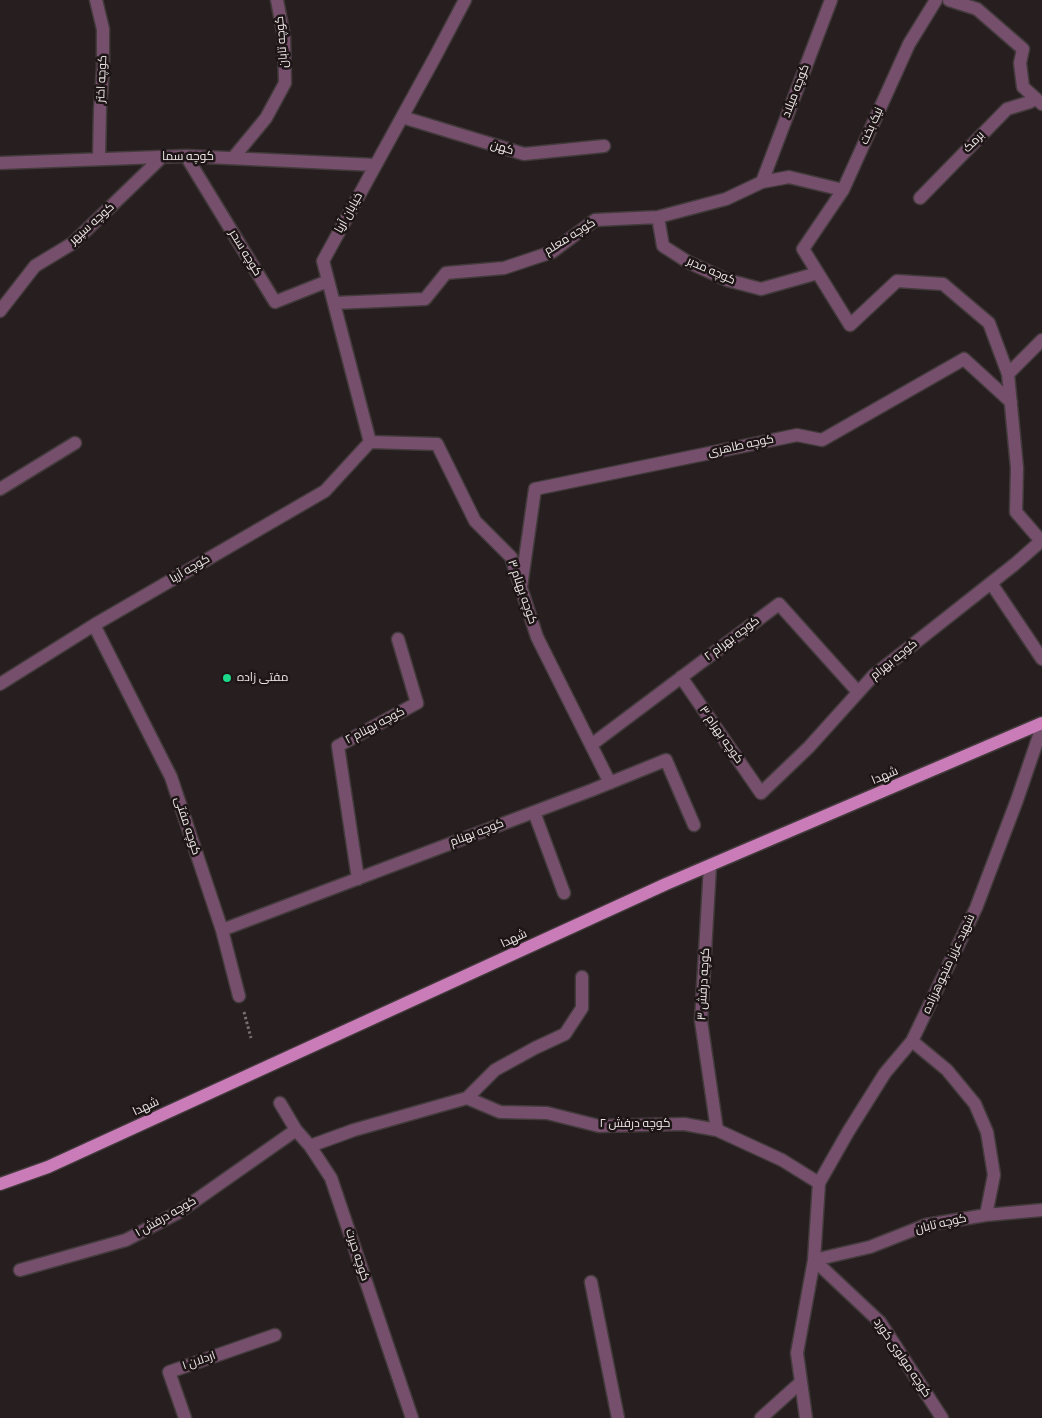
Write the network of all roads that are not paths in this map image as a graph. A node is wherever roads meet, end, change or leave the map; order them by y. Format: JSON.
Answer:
{"nodes":[{"id":1,"x":96,"y":0,"type":"edge"},
{"id":2,"x":277,"y":0,"type":"edge"},
{"id":3,"x":465,"y":0,"type":"edge"},
{"id":4,"x":831,"y":0,"type":"edge"},
{"id":5,"x":936,"y":0,"type":"edge"},
{"id":6,"x":949,"y":0,"type":"edge"},
{"id":7,"x":1039,"y":101,"type":"edge"},
{"id":8,"x":402,"y":117,"type":"junction"},
{"id":9,"x":604,"y":146,"type":"dead end"},
{"id":10,"x":186,"y":156,"type":"junction"},
{"id":11,"x":162,"y":157,"type":"junction"},
{"id":12,"x":233,"y":158,"type":"junction"},
{"id":13,"x":99,"y":159,"type":"junction"},
{"id":14,"x":0,"y":163,"type":"edge"},
{"id":15,"x":375,"y":165,"type":"junction"},
{"id":16,"x":762,"y":182,"type":"junction"},
{"id":17,"x":843,"y":190,"type":"junction"},
{"id":18,"x":920,"y":198,"type":"dead end"},
{"id":19,"x":658,"y":217,"type":"junction"},
{"id":20,"x":818,"y":274,"type":"junction"},
{"id":21,"x":328,"y":281,"type":"junction"},
{"id":22,"x":334,"y":303,"type":"junction"},
{"id":23,"x":0,"y":311,"type":"edge"},
{"id":24,"x":1042,"y":340,"type":"edge"},
{"id":25,"x":1008,"y":374,"type":"junction"},
{"id":26,"x":1011,"y":402,"type":"junction"},
{"id":27,"x":370,"y":442,"type":"junction"},
{"id":28,"x":75,"y":444,"type":"dead end"},
{"id":29,"x":0,"y":489,"type":"edge"},
{"id":30,"x":1042,"y":542,"type":"edge"},
{"id":31,"x":991,"y":583,"type":"junction"},
{"id":32,"x":520,"y":587,"type":"junction"},
{"id":33,"x":94,"y":625,"type":"junction"},
{"id":34,"x":398,"y":639,"type":"dead end"},
{"id":35,"x":1042,"y":659,"type":"edge"},
{"id":36,"x":681,"y":677,"type":"junction"},
{"id":37,"x":0,"y":684,"type":"edge"},
{"id":38,"x":858,"y":692,"type":"junction"},
{"id":39,"x":1042,"y":725,"type":"edge"},
{"id":40,"x":591,"y":745,"type":"junction"},
{"id":41,"x":610,"y":783,"type":"junction"},
{"id":42,"x":761,"y":793,"type":"joint"},
{"id":43,"x":534,"y":812,"type":"junction"},
{"id":44,"x":694,"y":825,"type":"dead end"},
{"id":45,"x":710,"y":866,"type":"junction"},
{"id":46,"x":358,"y":879,"type":"junction"},
{"id":47,"x":564,"y":892,"type":"dead end"},
{"id":48,"x":222,"y":930,"type":"junction"},
{"id":49,"x":582,"y":978,"type":"dead end"},
{"id":50,"x":239,"y":996,"type":"road end"},
{"id":51,"x":912,"y":1042,"type":"junction"},
{"id":52,"x":467,"y":1098,"type":"junction"},
{"id":53,"x":280,"y":1102,"type":"dead end"},
{"id":54,"x":296,"y":1130,"type":"junction"},
{"id":55,"x":717,"y":1130,"type":"junction"},
{"id":56,"x":310,"y":1146,"type":"junction"},
{"id":57,"x":820,"y":1183,"type":"junction"},
{"id":58,"x":0,"y":1184,"type":"edge"},
{"id":59,"x":1042,"y":1210,"type":"edge"},
{"id":60,"x":986,"y":1215,"type":"junction"},
{"id":61,"x":814,"y":1260,"type":"junction"},
{"id":62,"x":20,"y":1270,"type":"dead end"},
{"id":63,"x":591,"y":1282,"type":"dead end"},
{"id":64,"x":275,"y":1335,"type":"dead end"},
{"id":65,"x":801,"y":1382,"type":"junction"},
{"id":66,"x":185,"y":1418,"type":"edge"},
{"id":67,"x":412,"y":1418,"type":"edge"},
{"id":68,"x":618,"y":1418,"type":"edge"},
{"id":69,"x":761,"y":1418,"type":"edge"},
{"id":70,"x":806,"y":1418,"type":"edge"},
{"id":71,"x":942,"y":1418,"type":"edge"}],
"edges":[{"from":1,"to":13,"type":"street","name":"کوچه اختر"},
{"from":2,"to":12,"type":"street","name":"کوچه تابان"},
{"from":3,"to":8,"type":"street","name":"خیابان آریا"},
{"from":4,"to":16,"type":"street","name":"کوچه میلاد"},
{"from":5,"to":17,"type":"street","name":"نیک بخت"},
{"from":6,"to":7,"type":"street"},
{"from":7,"to":18,"type":"street","name":"برمک"},
{"from":8,"to":9,"type":"street","name":"کهن"},
{"from":8,"to":15,"type":"street","name":"خیابان آریا"},
{"from":10,"to":11,"type":"street","name":"کوچه سما"},
{"from":10,"to":12,"type":"street","name":"کوچه سما"},
{"from":10,"to":21,"type":"street","name":"کوچه سحر"},
{"from":11,"to":13,"type":"street","name":"کوچه سما"},
{"from":11,"to":23,"type":"street","name":"کوچه سپهر"},
{"from":12,"to":15,"type":"street","name":"کوچه سما"},
{"from":13,"to":14,"type":"street","name":"کوچه سما"},
{"from":15,"to":21,"type":"street","name":"خیابان آریا"},
{"from":16,"to":17,"type":"street","name":"کوچه معلم"},
{"from":16,"to":19,"type":"street","name":"کوچه معلم"},
{"from":17,"to":20,"type":"street","name":"نیک بخت"},
{"from":19,"to":20,"type":"street","name":"کوچه مدبر"},
{"from":19,"to":22,"type":"street","name":"کوچه معلم"},
{"from":20,"to":25,"type":"street"},
{"from":21,"to":22,"type":"street","name":"خیابان آریا"},
{"from":22,"to":27,"type":"street","name":"خیابان آریا"},
{"from":24,"to":25,"type":"street"},
{"from":25,"to":26,"type":"street"},
{"from":26,"to":30,"type":"street"},
{"from":26,"to":32,"type":"street","name":"کوچه طاهری"},
{"from":27,"to":32,"type":"street","name":"کوچه بهنام ۳"},
{"from":27,"to":33,"type":"street","name":"کوچه آریا"},
{"from":28,"to":29,"type":"street"},
{"from":30,"to":31,"type":"street","name":"کوچه بهرام"},
{"from":31,"to":35,"type":"street"},
{"from":31,"to":38,"type":"street","name":"کوچه بهرام"},
{"from":32,"to":40,"type":"street","name":"کوچه بهنام ۳"},
{"from":33,"to":37,"type":"street","name":"کوچه آریا"},
{"from":33,"to":48,"type":"street","name":"کوچه مفتی"},
{"from":34,"to":46,"type":"street","name":"کوچه بهنام ۲"},
{"from":36,"to":38,"type":"street","name":"کوچه بهرام ۲"},
{"from":36,"to":40,"type":"street","name":"کوچه بهرام ۲"},
{"from":36,"to":42,"type":"street","name":"کوچه بهرام ۳"},
{"from":38,"to":42,"type":"street","name":"کوچه بهرام"},
{"from":39,"to":45,"type":"main road","name":"شهدا"},
{"from":39,"to":51,"type":"street","name":"شهید عزیز منچوهرزاده"},
{"from":40,"to":41,"type":"street","name":"کوچه بهنام ۳"},
{"from":41,"to":43,"type":"street","name":"کوچه بهنام"},
{"from":41,"to":44,"type":"street","name":"کوچه بهنام"},
{"from":43,"to":46,"type":"street","name":"کوچه بهنام"},
{"from":43,"to":47,"type":"street"},
{"from":45,"to":55,"type":"street","name":"کوچه درفش ۳"},
{"from":45,"to":58,"type":"main road","name":"شهدا"},
{"from":46,"to":48,"type":"street","name":"کوچه بهنام"},
{"from":48,"to":50,"type":"street","name":"کوچه مفتی"},
{"from":49,"to":52,"type":"street"},
{"from":51,"to":57,"type":"street","name":"شهید عزیز منچوهرزاده"},
{"from":51,"to":60,"type":"street"},
{"from":52,"to":55,"type":"street","name":"کوچه درفش ۲"},
{"from":52,"to":56,"type":"street"},
{"from":53,"to":54,"type":"street","name":"کوچه حیرت"},
{"from":54,"to":56,"type":"street","name":"کوچه حیرت"},
{"from":54,"to":62,"type":"street","name":"کوچه درفش ۱"},
{"from":55,"to":57,"type":"street","name":"کوچه درفش ۲"},
{"from":56,"to":67,"type":"street","name":"کوچه حیرت"},
{"from":57,"to":61,"type":"street"},
{"from":59,"to":60,"type":"street","name":"کوچه تابان"},
{"from":60,"to":61,"type":"street","name":"کوچه تابان"},
{"from":61,"to":65,"type":"street"},
{"from":61,"to":71,"type":"street","name":"کوچه مولوی کورد"},
{"from":63,"to":68,"type":"street"},
{"from":64,"to":66,"type":"street","name":"اردلان ۱"},
{"from":65,"to":69,"type":"street"},
{"from":65,"to":70,"type":"street"}]}
